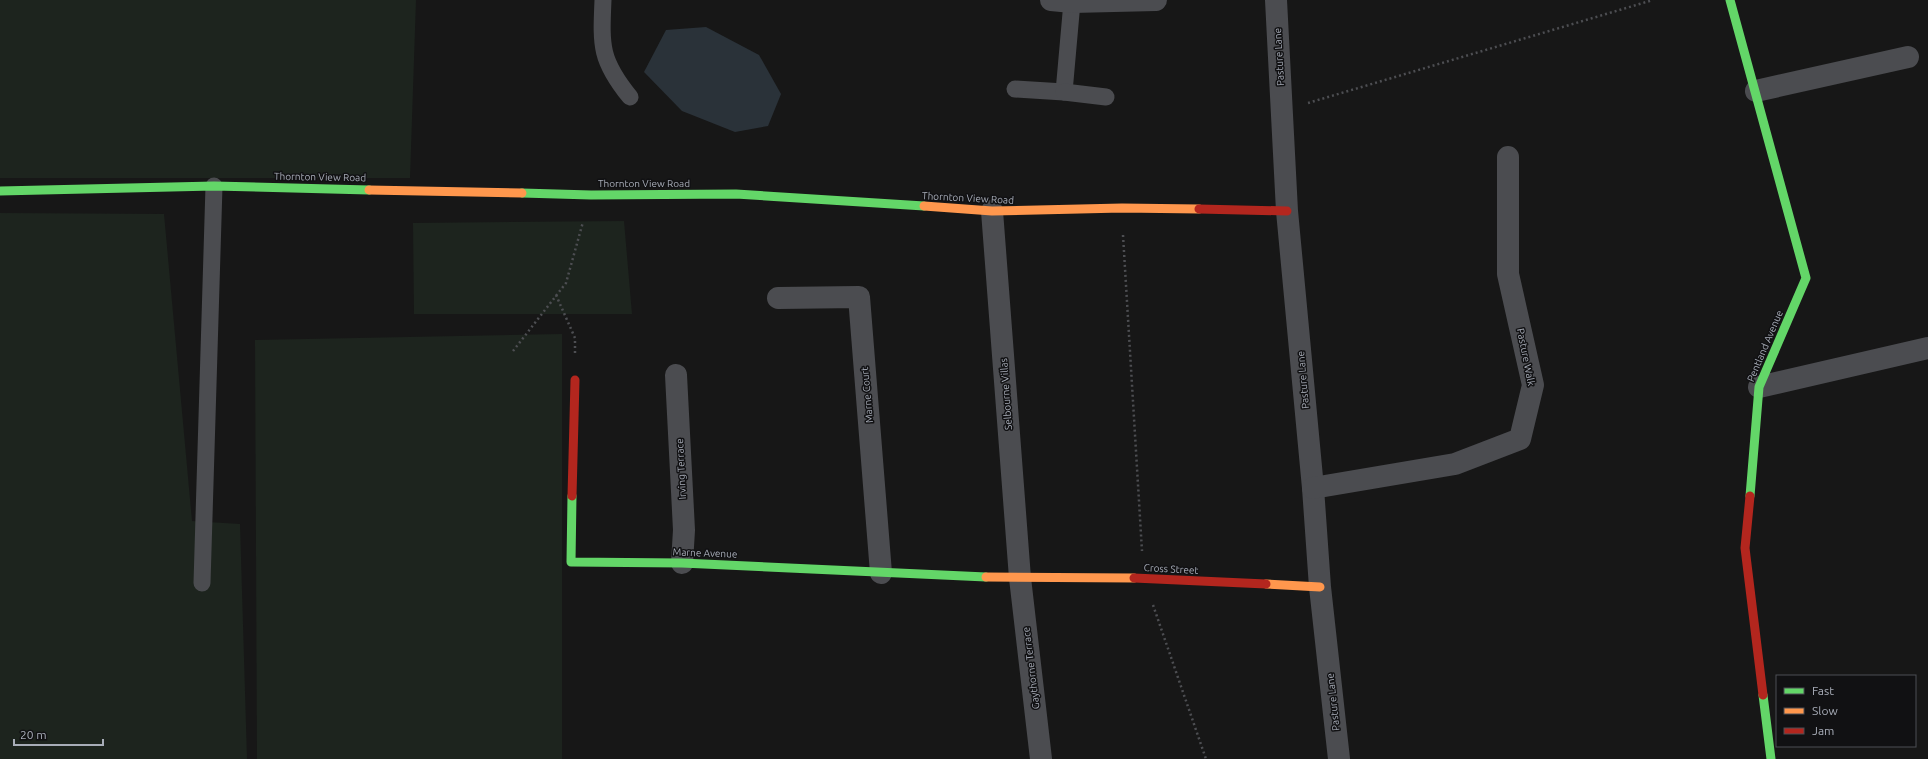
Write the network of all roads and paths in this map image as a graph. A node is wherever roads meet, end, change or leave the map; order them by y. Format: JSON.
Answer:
{"nodes":[{"id":1,"x":603,"y":0,"type":"edge"},
{"id":2,"x":1135,"y":0,"type":"edge"},
{"id":3,"x":1156,"y":0,"type":"edge"},
{"id":4,"x":1276,"y":0,"type":"edge"},
{"id":5,"x":1653,"y":0,"type":"edge"},
{"id":6,"x":1730,"y":0,"type":"edge"},
{"id":7,"x":1062,"y":1,"type":"edge"},
{"id":8,"x":1908,"y":57,"type":"dead end"},
{"id":9,"x":1015,"y":89,"type":"dead end"},
{"id":10,"x":1756,"y":91,"type":"junction"},
{"id":11,"x":1064,"y":92,"type":"junction"},
{"id":12,"x":1106,"y":96,"type":"dead end"},
{"id":13,"x":630,"y":97,"type":"dead end"},
{"id":14,"x":1282,"y":110,"type":"junction"},
{"id":15,"x":1508,"y":157,"type":"dead end"},
{"id":16,"x":214,"y":186,"type":"junction"},
{"id":17,"x":0,"y":191,"type":"edge"},
{"id":18,"x":591,"y":195,"type":"junction"},
{"id":19,"x":1122,"y":208,"type":"junction"},
{"id":20,"x":1287,"y":211,"type":"junction"},
{"id":21,"x":992,"y":212,"type":"junction"},
{"id":22,"x":556,"y":295,"type":"junction"},
{"id":23,"x":778,"y":298,"type":"dead end"},
{"id":24,"x":1928,"y":348,"type":"edge"},
{"id":25,"x":513,"y":351,"type":"dead end"},
{"id":26,"x":676,"y":375,"type":"dead end"},
{"id":27,"x":575,"y":380,"type":"joint"},
{"id":28,"x":1759,"y":387,"type":"junction"},
{"id":29,"x":1313,"y":488,"type":"junction"},
{"id":30,"x":682,"y":563,"type":"junction"},
{"id":31,"x":881,"y":573,"type":"junction"},
{"id":32,"x":1020,"y":578,"type":"junction"},
{"id":33,"x":1144,"y":578,"type":"junction"},
{"id":34,"x":202,"y":583,"type":"dead end"},
{"id":35,"x":1320,"y":587,"type":"junction"},
{"id":36,"x":1041,"y":759,"type":"edge"},
{"id":37,"x":1206,"y":759,"type":"edge"},
{"id":38,"x":1340,"y":759,"type":"edge"},
{"id":39,"x":1771,"y":759,"type":"edge"}],
"edges":[{"from":1,"to":13,"type":"lane"},
{"from":2,"to":3,"type":"street"},
{"from":2,"to":7,"type":"street"},
{"from":4,"to":14,"type":"street","name":"Pasture Lane"},
{"from":5,"to":14,"type":"path"},
{"from":6,"to":10,"type":"street","name":"Pentland Avenue"},
{"from":7,"to":11,"type":"lane"},
{"from":8,"to":10,"type":"street"},
{"from":9,"to":11,"type":"lane"},
{"from":10,"to":28,"type":"street","name":"Pentland Avenue"},
{"from":11,"to":12,"type":"lane"},
{"from":14,"to":20,"type":"street","name":"Pasture Lane"},
{"from":15,"to":29,"type":"street","name":"Pasture Walk"},
{"from":16,"to":17,"type":"street","name":"Thornton View Road"},
{"from":16,"to":18,"type":"street","name":"Thornton View Road"},
{"from":16,"to":34,"type":"lane"},
{"from":18,"to":21,"type":"street","name":"Thornton View Road"},
{"from":18,"to":22,"type":"path"},
{"from":19,"to":20,"type":"street","name":"Thornton View Road"},
{"from":19,"to":21,"type":"street","name":"Thornton View Road"},
{"from":19,"to":33,"type":"path"},
{"from":20,"to":29,"type":"street","name":"Pasture Lane"},
{"from":21,"to":32,"type":"street","name":"Selbourne Villas"},
{"from":22,"to":25,"type":"path"},
{"from":22,"to":27,"type":"path"},
{"from":23,"to":31,"type":"street","name":"Marne Court"},
{"from":24,"to":28,"type":"street"},
{"from":26,"to":30,"type":"street","name":"Irving Terrace"},
{"from":27,"to":30,"type":"street","name":"Marne Avenue"},
{"from":28,"to":39,"type":"street","name":"Pentland Avenue"},
{"from":29,"to":35,"type":"street","name":"Pasture Lane"},
{"from":30,"to":31,"type":"street","name":"Marne Avenue"},
{"from":31,"to":32,"type":"street","name":"Marne Avenue"},
{"from":32,"to":33,"type":"street","name":"Cross Street"},
{"from":32,"to":36,"type":"street","name":"Gaythorne Terrace"},
{"from":33,"to":35,"type":"street","name":"Cross Street"},
{"from":33,"to":37,"type":"path"},
{"from":35,"to":38,"type":"street","name":"Pasture Lane"}]}
